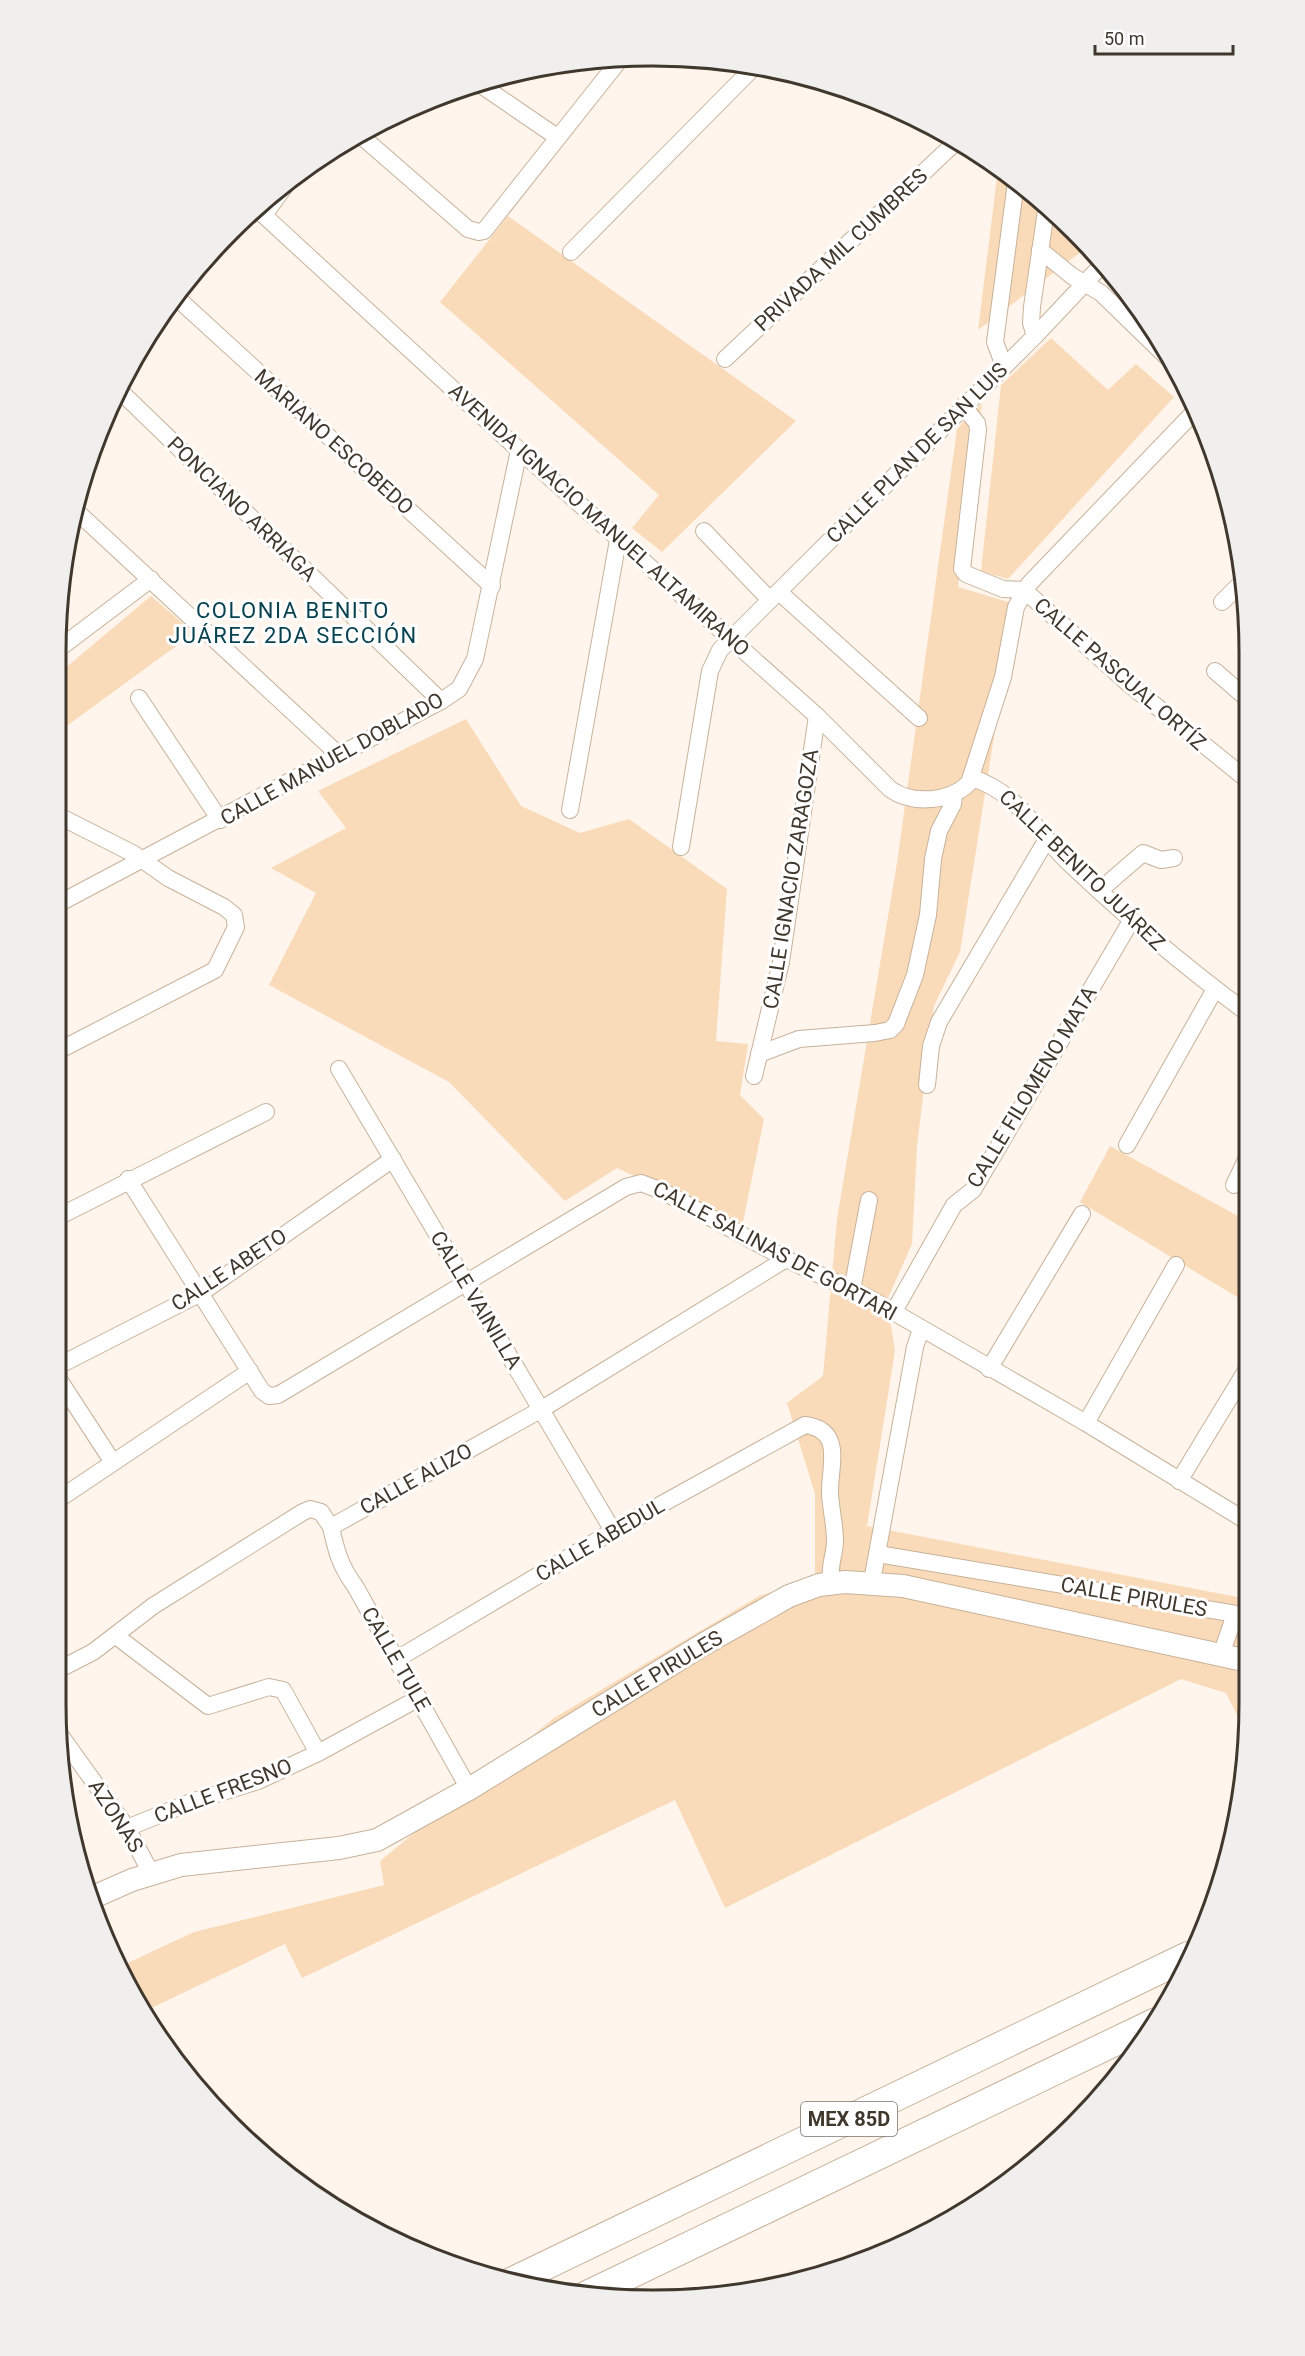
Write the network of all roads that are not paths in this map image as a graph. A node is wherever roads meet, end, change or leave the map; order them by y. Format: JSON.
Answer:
{"nodes":[{"id":1,"x":614,"y":67,"type":"edge"},
{"id":2,"x":747,"y":74,"type":"edge"},
{"id":3,"x":488,"y":90,"type":"edge"},
{"id":4,"x":557,"y":137,"type":"junction"},
{"id":5,"x":367,"y":141,"type":"edge"},
{"id":6,"x":950,"y":148,"type":"edge"},
{"id":7,"x":1015,"y":191,"type":"edge"},
{"id":8,"x":263,"y":215,"type":"edge"},
{"id":9,"x":1045,"y":218,"type":"edge"},
{"id":10,"x":1040,"y":250,"type":"junction"},
{"id":11,"x":571,"y":252,"type":"dead end"},
{"id":12,"x":1097,"y":271,"type":"edge"},
{"id":13,"x":1087,"y":282,"type":"junction"},
{"id":14,"x":182,"y":302,"type":"edge"},
{"id":15,"x":1035,"y":336,"type":"junction"},
{"id":16,"x":1147,"y":339,"type":"edge"},
{"id":17,"x":725,"y":359,"type":"dead end"},
{"id":18,"x":1004,"y":366,"type":"junction"},
{"id":19,"x":125,"y":396,"type":"edge"},
{"id":20,"x":963,"y":406,"type":"junction"},
{"id":21,"x":1190,"y":418,"type":"edge"},
{"id":22,"x":519,"y":450,"type":"junction"},
{"id":23,"x":82,"y":516,"type":"edge"},
{"id":24,"x":704,"y":531,"type":"dead end"},
{"id":25,"x":618,"y":540,"type":"junction"},
{"id":26,"x":151,"y":579,"type":"junction"},
{"id":27,"x":492,"y":586,"type":"junction"},
{"id":28,"x":1235,"y":589,"type":"edge"},
{"id":29,"x":1024,"y":590,"type":"junction"},
{"id":30,"x":775,"y":596,"type":"junction"},
{"id":31,"x":1222,"y":602,"type":"dead end"},
{"id":32,"x":731,"y":639,"type":"junction"},
{"id":33,"x":66,"y":643,"type":"edge"},
{"id":34,"x":1215,"y":671,"type":"dead end"},
{"id":35,"x":1239,"y":692,"type":"edge"},
{"id":36,"x":139,"y":698,"type":"dead end"},
{"id":37,"x":441,"y":701,"type":"junction"},
{"id":38,"x":817,"y":717,"type":"junction"},
{"id":39,"x":919,"y":718,"type":"dead end"},
{"id":40,"x":339,"y":755,"type":"junction"},
{"id":41,"x":1239,"y":770,"type":"edge"},
{"id":42,"x":972,"y":778,"type":"junction"},
{"id":43,"x":954,"y":795,"type":"junction"},
{"id":44,"x":570,"y":810,"type":"dead end"},
{"id":45,"x":66,"y":820,"type":"edge"},
{"id":46,"x":220,"y":820,"type":"junction"},
{"id":47,"x":1047,"y":839,"type":"junction"},
{"id":48,"x":681,"y":848,"type":"dead end"},
{"id":49,"x":1174,"y":858,"type":"dead end"},
{"id":50,"x":143,"y":860,"type":"junction"},
{"id":51,"x":1099,"y":891,"type":"junction"},
{"id":52,"x":66,"y":900,"type":"edge"},
{"id":53,"x":1131,"y":921,"type":"junction"},
{"id":54,"x":1215,"y":989,"type":"junction"},
{"id":55,"x":1239,"y":1007,"type":"edge"},
{"id":56,"x":66,"y":1047,"type":"edge"},
{"id":57,"x":759,"y":1053,"type":"junction"},
{"id":58,"x":339,"y":1069,"type":"dead end"},
{"id":59,"x":754,"y":1076,"type":"dead end"},
{"id":60,"x":927,"y":1085,"type":"dead end"},
{"id":61,"x":266,"y":1112,"type":"dead end"},
{"id":62,"x":1127,"y":1144,"type":"dead end"},
{"id":63,"x":393,"y":1159,"type":"junction"},
{"id":64,"x":1239,"y":1175,"type":"edge"},
{"id":65,"x":128,"y":1179,"type":"junction"},
{"id":66,"x":1234,"y":1185,"type":"dead end"},
{"id":67,"x":869,"y":1200,"type":"dead end"},
{"id":68,"x":66,"y":1213,"type":"edge"},
{"id":69,"x":1083,"y":1214,"type":"dead end"},
{"id":70,"x":786,"y":1259,"type":"junction"},
{"id":71,"x":1176,"y":1265,"type":"dead end"},
{"id":72,"x":464,"y":1283,"type":"junction"},
{"id":73,"x":852,"y":1290,"type":"junction"},
{"id":74,"x":201,"y":1293,"type":"junction"},
{"id":75,"x":893,"y":1312,"type":"junction"},
{"id":76,"x":921,"y":1329,"type":"junction"},
{"id":77,"x":66,"y":1362,"type":"edge"},
{"id":78,"x":989,"y":1369,"type":"junction"},
{"id":79,"x":250,"y":1371,"type":"junction"},
{"id":80,"x":1239,"y":1382,"type":"edge"},
{"id":81,"x":66,"y":1390,"type":"edge"},
{"id":82,"x":542,"y":1409,"type":"junction"},
{"id":83,"x":1086,"y":1424,"type":"junction"},
{"id":84,"x":112,"y":1461,"type":"junction"},
{"id":85,"x":1179,"y":1481,"type":"junction"},
{"id":86,"x":66,"y":1494,"type":"edge"},
{"id":87,"x":1239,"y":1517,"type":"edge"},
{"id":88,"x":331,"y":1527,"type":"junction"},
{"id":89,"x":612,"y":1531,"type":"junction"},
{"id":90,"x":878,"y":1554,"type":"junction"},
{"id":91,"x":872,"y":1581,"type":"junction"},
{"id":92,"x":833,"y":1583,"type":"junction"},
{"id":93,"x":1239,"y":1615,"type":"edge"},
{"id":94,"x":1239,"y":1619,"type":"edge"},
{"id":95,"x":116,"y":1636,"type":"junction"},
{"id":96,"x":1221,"y":1655,"type":"junction"},
{"id":97,"x":397,"y":1659,"type":"junction"},
{"id":98,"x":1239,"y":1659,"type":"edge"},
{"id":99,"x":66,"y":1666,"type":"edge"},
{"id":100,"x":419,"y":1698,"type":"junction"},
{"id":101,"x":67,"y":1745,"type":"edge"},
{"id":102,"x":318,"y":1753,"type":"junction"},
{"id":103,"x":469,"y":1789,"type":"junction"},
{"id":104,"x":128,"y":1828,"type":"junction"},
{"id":105,"x":152,"y":1873,"type":"junction"},
{"id":106,"x":98,"y":1895,"type":"edge"},
{"id":107,"x":1180,"y":1960,"type":"edge"},
{"id":108,"x":1139,"y":2030,"type":"edge"},
{"id":109,"x":524,"y":2276,"type":"edge"},
{"id":110,"x":601,"y":2288,"type":"edge"}],
"edges":[{"from":1,"to":4,"type":"street"},
{"from":2,"to":11,"type":"street"},
{"from":3,"to":4,"type":"street"},
{"from":4,"to":5,"type":"street"},
{"from":6,"to":17,"type":"street","name":"PRIVADA MIL CUMBRES"},
{"from":7,"to":18,"type":"street"},
{"from":8,"to":22,"type":"street","name":"AVENIDA IGNACIO MANUEL ALTAMIRANO"},
{"from":9,"to":10,"type":"street"},
{"from":10,"to":13,"type":"street"},
{"from":10,"to":15,"type":"street"},
{"from":12,"to":13,"type":"street","name":"CALLE PLAN DE SAN LUIS"},
{"from":13,"to":15,"type":"street","name":"CALLE PLAN DE SAN LUIS"},
{"from":13,"to":16,"type":"street"},
{"from":14,"to":27,"type":"street","name":"MARIANO ESCOBEDO"},
{"from":15,"to":18,"type":"street","name":"CALLE PLAN DE SAN LUIS"},
{"from":18,"to":20,"type":"street","name":"CALLE PLAN DE SAN LUIS"},
{"from":19,"to":37,"type":"street","name":"PONCIANO ARRIAGA"},
{"from":20,"to":29,"type":"street"},
{"from":20,"to":30,"type":"street","name":"CALLE PLAN DE SAN LUIS"},
{"from":21,"to":29,"type":"street"},
{"from":22,"to":25,"type":"street","name":"AVENIDA IGNACIO MANUEL ALTAMIRANO"},
{"from":22,"to":27,"type":"street","name":"CALLE MANUEL DOBLADO"},
{"from":23,"to":26,"type":"street"},
{"from":24,"to":30,"type":"street"},
{"from":25,"to":32,"type":"street","name":"AVENIDA IGNACIO MANUEL ALTAMIRANO"},
{"from":25,"to":44,"type":"street"},
{"from":26,"to":33,"type":"street"},
{"from":26,"to":40,"type":"street"},
{"from":27,"to":37,"type":"street","name":"CALLE MANUEL DOBLADO"},
{"from":28,"to":31,"type":"street"},
{"from":29,"to":41,"type":"street","name":"CALLE PASCUAL ORTÍZ"},
{"from":29,"to":42,"type":"street"},
{"from":30,"to":32,"type":"street","name":"CALLE PLAN DE SAN LUIS"},
{"from":30,"to":39,"type":"street"},
{"from":32,"to":38,"type":"street","name":"AVENIDA IGNACIO MANUEL ALTAMIRANO"},
{"from":32,"to":48,"type":"street","name":"CALLE PLAN DE SAN LUIS"},
{"from":34,"to":35,"type":"street"},
{"from":36,"to":46,"type":"street"},
{"from":37,"to":40,"type":"street","name":"CALLE MANUEL DOBLADO"},
{"from":38,"to":43,"type":"street","name":"AVENIDA IGNACIO MANUEL ALTAMIRANO"},
{"from":38,"to":57,"type":"street","name":"CALLE IGNACIO ZARAGOZA"},
{"from":40,"to":46,"type":"street","name":"CALLE MANUEL DOBLADO"},
{"from":42,"to":43,"type":"street"},
{"from":42,"to":47,"type":"street","name":"CALLE BENITO JUÁREZ"},
{"from":43,"to":57,"type":"street"},
{"from":45,"to":50,"type":"street"},
{"from":46,"to":50,"type":"street","name":"CALLE MANUEL DOBLADO"},
{"from":47,"to":51,"type":"street","name":"CALLE BENITO JUÁREZ"},
{"from":47,"to":60,"type":"street"},
{"from":49,"to":51,"type":"street"},
{"from":50,"to":52,"type":"street","name":"CALLE MANUEL DOBLADO"},
{"from":50,"to":56,"type":"street"},
{"from":51,"to":53,"type":"street","name":"CALLE BENITO JUÁREZ"},
{"from":53,"to":54,"type":"street","name":"CALLE BENITO JUÁREZ"},
{"from":53,"to":75,"type":"street","name":"CALLE FILOMENO MATA"},
{"from":54,"to":55,"type":"street","name":"CALLE BENITO JUÁREZ"},
{"from":54,"to":62,"type":"street"},
{"from":57,"to":59,"type":"street","name":"CALLE IGNACIO ZARAGOZA"},
{"from":58,"to":63,"type":"street","name":"CALLE VAINILLA"},
{"from":61,"to":65,"type":"street"},
{"from":63,"to":72,"type":"street","name":"CALLE VAINILLA"},
{"from":63,"to":74,"type":"street","name":"CALLE ABETO"},
{"from":64,"to":66,"type":"street"},
{"from":65,"to":68,"type":"street"},
{"from":65,"to":74,"type":"street"},
{"from":67,"to":73,"type":"street"},
{"from":69,"to":78,"type":"street"},
{"from":70,"to":72,"type":"street","name":"CALLE SALINAS DE GORTARI"},
{"from":70,"to":73,"type":"street","name":"CALLE SALINAS DE GORTARI"},
{"from":70,"to":82,"type":"street","name":"CALLE ALIZO"},
{"from":71,"to":83,"type":"street"},
{"from":72,"to":79,"type":"street","name":"CALLE SALINAS DE GORTARI"},
{"from":72,"to":82,"type":"street","name":"CALLE VAINILLA"},
{"from":73,"to":75,"type":"street","name":"CALLE SALINAS DE GORTARI"},
{"from":74,"to":77,"type":"street","name":"CALLE ABETO"},
{"from":74,"to":79,"type":"street"},
{"from":75,"to":76,"type":"street","name":"CALLE SALINAS DE GORTARI"},
{"from":76,"to":78,"type":"street","name":"CALLE SALINAS DE GORTARI"},
{"from":76,"to":90,"type":"street"},
{"from":78,"to":83,"type":"street","name":"CALLE SALINAS DE GORTARI"},
{"from":79,"to":84,"type":"street"},
{"from":80,"to":85,"type":"street"},
{"from":81,"to":84,"type":"street"},
{"from":82,"to":88,"type":"street","name":"CALLE ALIZO"},
{"from":82,"to":89,"type":"street","name":"CALLE VAINILLA"},
{"from":83,"to":85,"type":"street","name":"CALLE SALINAS DE GORTARI"},
{"from":84,"to":86,"type":"street"},
{"from":85,"to":87,"type":"street","name":"CALLE SALINAS DE GORTARI"},
{"from":88,"to":95,"type":"street"},
{"from":88,"to":97,"type":"street","name":"CALLE TULE"},
{"from":89,"to":92,"type":"street","name":"CALLE ABEDUL"},
{"from":89,"to":97,"type":"street","name":"CALLE ABEDUL"},
{"from":90,"to":91,"type":"street"},
{"from":90,"to":93,"type":"street","name":"CALLE PIRULES"},
{"from":91,"to":92,"type":"street","name":"CALLE PIRULES"},
{"from":91,"to":96,"type":"street","name":"CALLE PIRULES"},
{"from":92,"to":103,"type":"street","name":"CALLE PIRULES"},
{"from":94,"to":96,"type":"street"},
{"from":95,"to":99,"type":"street"},
{"from":95,"to":102,"type":"street","name":"CALLE FRESNO"},
{"from":96,"to":98,"type":"street","name":"CALLE PIRULES"},
{"from":97,"to":100,"type":"street","name":"CALLE TULE"},
{"from":100,"to":102,"type":"street","name":"CALLE FRESNO"},
{"from":100,"to":103,"type":"street","name":"CALLE TULE"},
{"from":101,"to":104,"type":"street","name":"AZONAS"},
{"from":102,"to":104,"type":"street","name":"CALLE FRESNO"},
{"from":103,"to":105,"type":"street","name":"CALLE PIRULES"},
{"from":104,"to":105,"type":"street","name":"AZONAS"},
{"from":105,"to":106,"type":"street","name":"CALLE PIRULES"},
{"from":107,"to":109,"type":"highway","number":"MEX 85D"},
{"from":108,"to":110,"type":"highway","number":"MEX 85D"}]}
